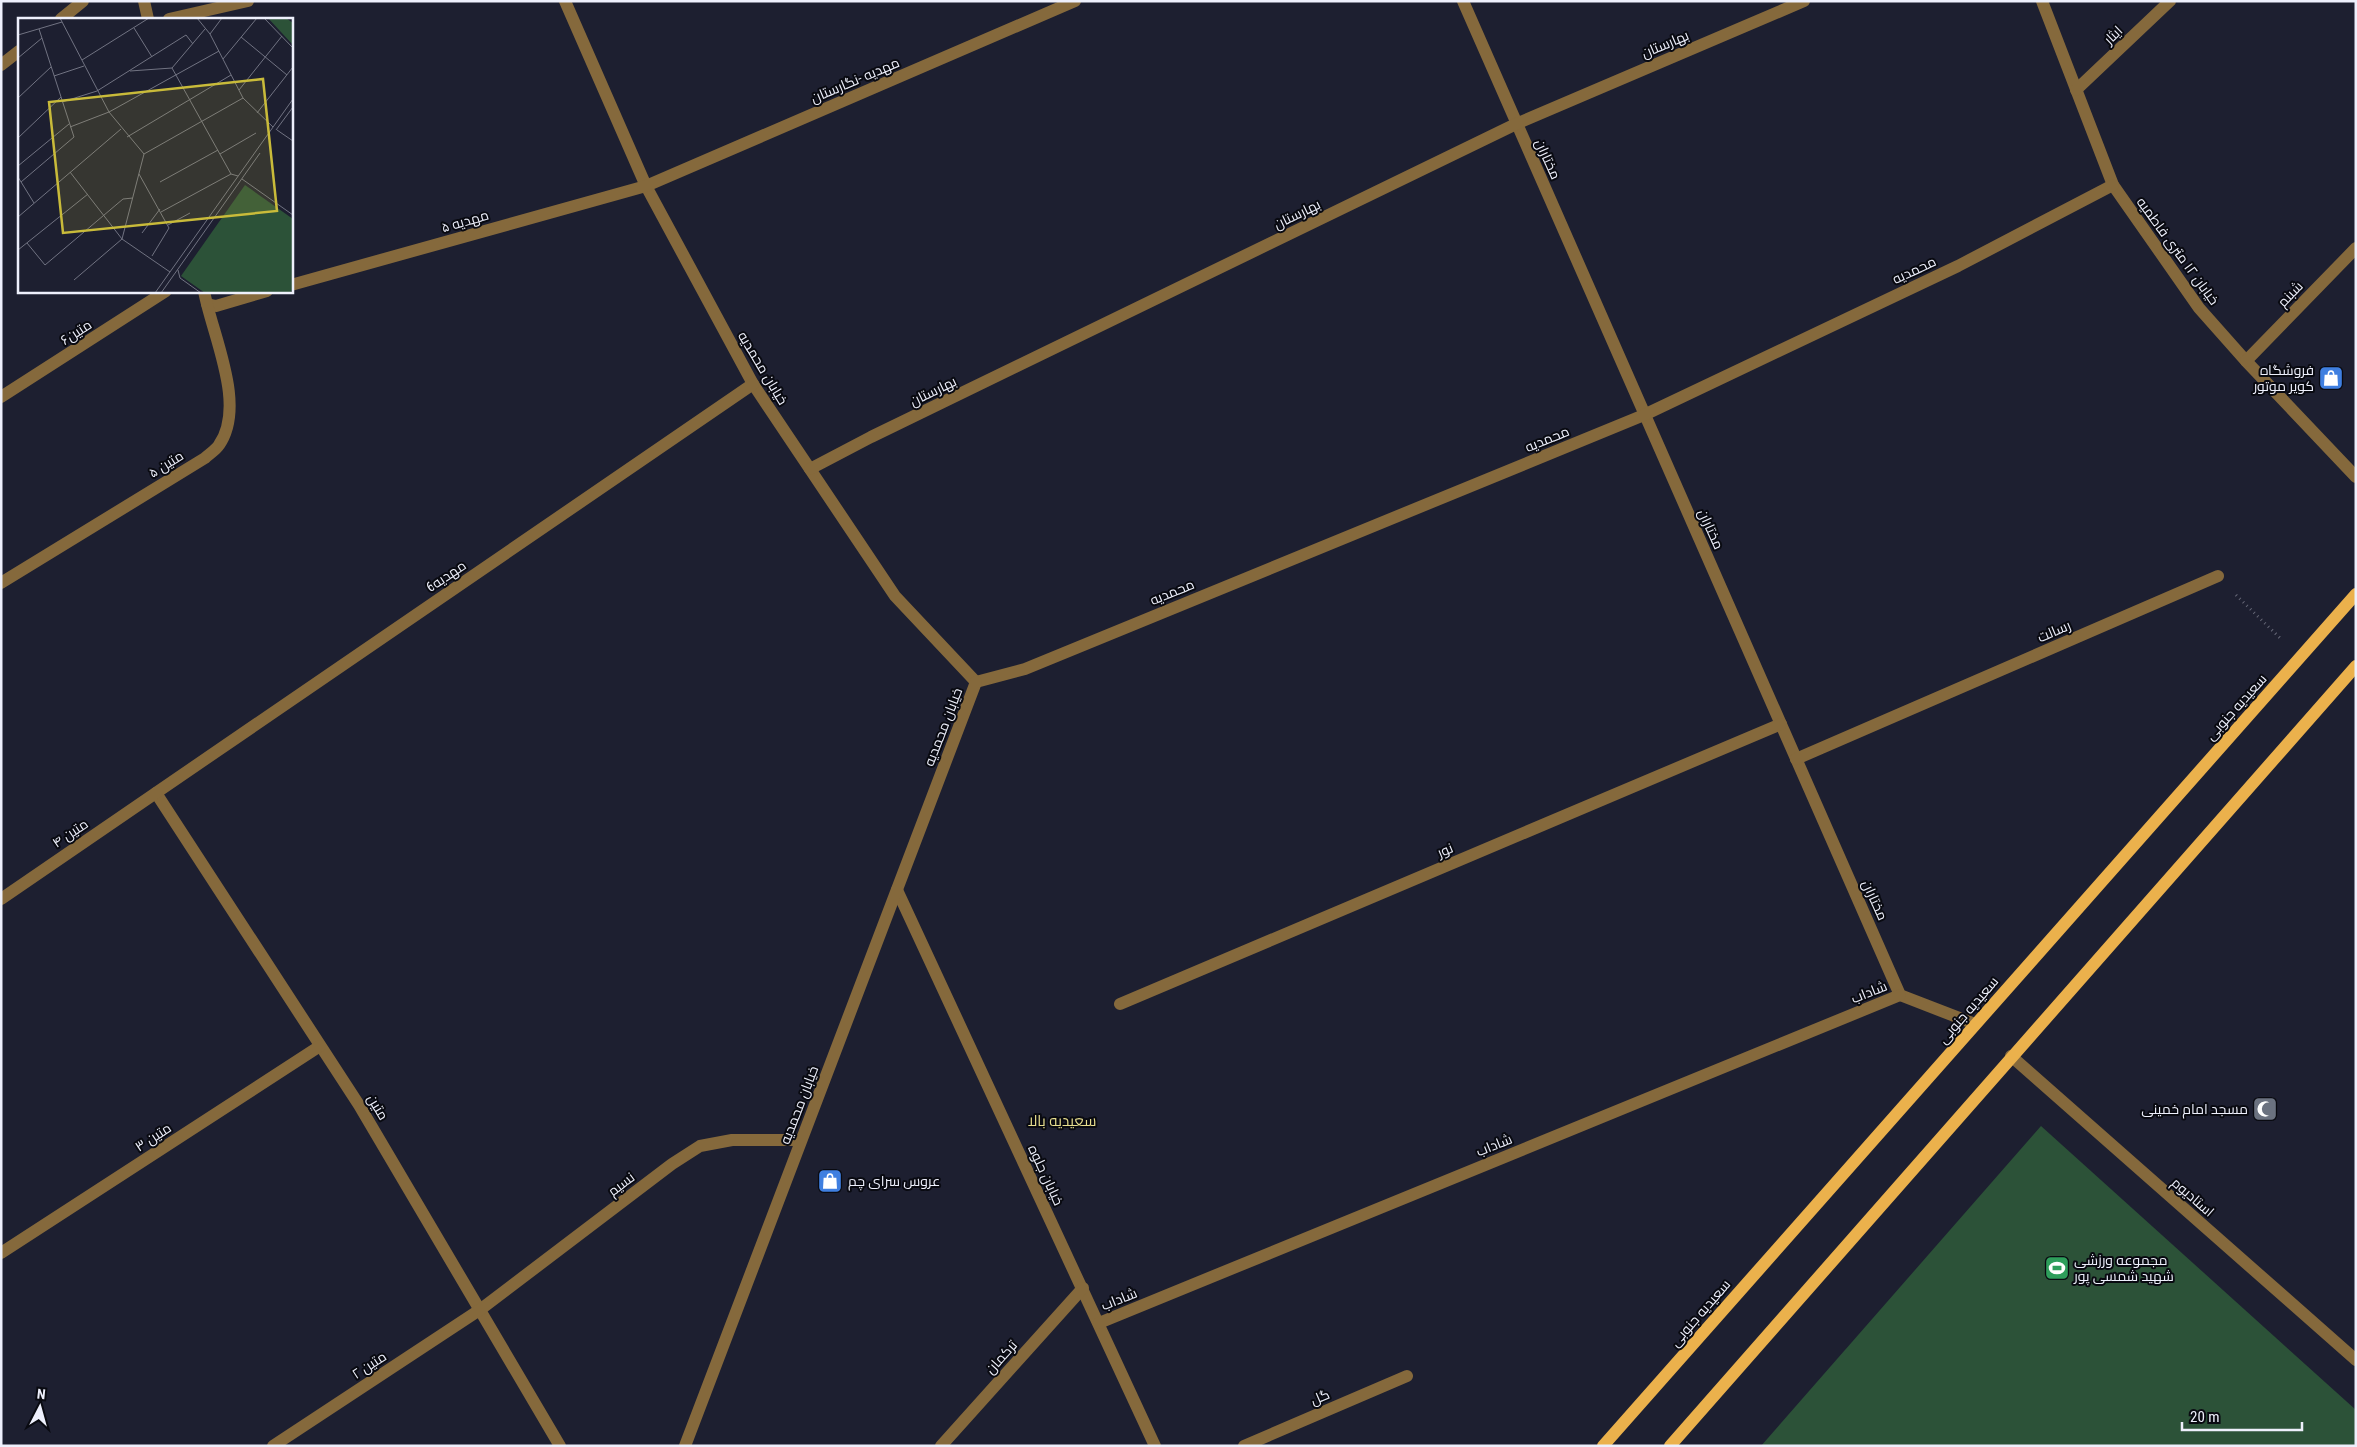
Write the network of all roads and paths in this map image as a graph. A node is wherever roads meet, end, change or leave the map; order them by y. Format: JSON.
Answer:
{"nodes":[{"id":1,"x":83,"y":1,"type":"edge"},
{"id":2,"x":144,"y":1,"type":"edge"},
{"id":3,"x":248,"y":1,"type":"edge"},
{"id":4,"x":565,"y":1,"type":"edge"},
{"id":5,"x":1075,"y":1,"type":"edge"},
{"id":6,"x":1463,"y":1,"type":"edge"},
{"id":7,"x":1804,"y":1,"type":"edge"},
{"id":8,"x":2042,"y":1,"type":"edge"},
{"id":9,"x":2170,"y":1,"type":"edge"},
{"id":10,"x":62,"y":18,"type":"edge"},
{"id":11,"x":148,"y":18,"type":"edge"},
{"id":12,"x":173,"y":18,"type":"edge"},
{"id":13,"x":18,"y":52,"type":"edge"},
{"id":14,"x":1,"y":65,"type":"edge"},
{"id":15,"x":2076,"y":90,"type":"junction"},
{"id":16,"x":1516,"y":124,"type":"junction"},
{"id":17,"x":2113,"y":185,"type":"junction"},
{"id":18,"x":646,"y":186,"type":"junction"},
{"id":19,"x":2356,"y":248,"type":"edge"},
{"id":20,"x":292,"y":285,"type":"edge"},
{"id":21,"x":164,"y":292,"type":"edge"},
{"id":22,"x":264,"y":292,"type":"edge"},
{"id":23,"x":205,"y":298,"type":"edge"},
{"id":24,"x":2246,"y":362,"type":"junction"},
{"id":25,"x":753,"y":384,"type":"junction"},
{"id":26,"x":1,"y":397,"type":"edge"},
{"id":27,"x":1644,"y":415,"type":"junction"},
{"id":28,"x":810,"y":469,"type":"junction"},
{"id":29,"x":2356,"y":477,"type":"edge"},
{"id":30,"x":2218,"y":576,"type":"joint"},
{"id":31,"x":1,"y":583,"type":"edge"},
{"id":32,"x":2356,"y":594,"type":"edge"},
{"id":33,"x":2300,"y":657,"type":"junction"},
{"id":34,"x":2356,"y":666,"type":"edge"},
{"id":35,"x":976,"y":682,"type":"junction"},
{"id":36,"x":1781,"y":724,"type":"junction"},
{"id":37,"x":1796,"y":759,"type":"junction"},
{"id":38,"x":156,"y":793,"type":"junction"},
{"id":39,"x":897,"y":890,"type":"junction"},
{"id":40,"x":1,"y":899,"type":"edge"},
{"id":41,"x":1900,"y":995,"type":"junction"},
{"id":42,"x":1120,"y":1004,"type":"dead end"},
{"id":43,"x":1975,"y":1024,"type":"junction"},
{"id":44,"x":320,"y":1046,"type":"junction"},
{"id":45,"x":2011,"y":1056,"type":"junction"},
{"id":46,"x":801,"y":1140,"type":"junction"},
{"id":47,"x":1,"y":1254,"type":"edge"},
{"id":48,"x":1083,"y":1288,"type":"junction"},
{"id":49,"x":481,"y":1309,"type":"junction"},
{"id":50,"x":1099,"y":1323,"type":"junction"},
{"id":51,"x":2356,"y":1360,"type":"edge"},
{"id":52,"x":1407,"y":1376,"type":"dead end"},
{"id":53,"x":273,"y":1446,"type":"edge"},
{"id":54,"x":560,"y":1446,"type":"edge"},
{"id":55,"x":685,"y":1446,"type":"edge"},
{"id":56,"x":941,"y":1446,"type":"edge"},
{"id":57,"x":1155,"y":1446,"type":"edge"},
{"id":58,"x":1244,"y":1446,"type":"edge"},
{"id":59,"x":1603,"y":1446,"type":"edge"},
{"id":60,"x":1670,"y":1446,"type":"edge"}],
"edges":[{"from":1,"to":10,"type":"street"},
{"from":2,"to":11,"type":"street"},
{"from":3,"to":12,"type":"street"},
{"from":4,"to":18,"type":"street","name":"خیابان محمدیه"},
{"from":5,"to":18,"type":"street","name":"مهدیه -نگارستان"},
{"from":6,"to":16,"type":"street","name":"مختاران"},
{"from":7,"to":16,"type":"street","name":"بهارستان"},
{"from":8,"to":15,"type":"street","name":"خیابان ۱۲ متری فاطمیه"},
{"from":9,"to":15,"type":"street","name":"ایثار"},
{"from":13,"to":14,"type":"street"},
{"from":15,"to":17,"type":"street","name":"خیابان ۱۲ متری فاطمیه"},
{"from":16,"to":27,"type":"street","name":"مختاران"},
{"from":16,"to":28,"type":"street","name":"بهارستان"},
{"from":17,"to":24,"type":"street","name":"خیابان ۱۲ متری فاطمیه"},
{"from":17,"to":27,"type":"street","name":"محمدیه"},
{"from":18,"to":20,"type":"street","name":"مهدیه ۵"},
{"from":18,"to":25,"type":"street","name":"خیابان محمدیه"},
{"from":19,"to":24,"type":"street","name":"شبنم"},
{"from":21,"to":26,"type":"street","name":"متین۶"},
{"from":22,"to":23,"type":"street"},
{"from":23,"to":31,"type":"street","name":"متین ۵"},
{"from":24,"to":29,"type":"street","name":"خیابان ۱۲ متری فاطمیه"},
{"from":25,"to":28,"type":"street","name":"خیابان محمدیه"},
{"from":25,"to":38,"type":"street","name":"مهدیه6"},
{"from":27,"to":35,"type":"street","name":"محمدیه"},
{"from":27,"to":36,"type":"street","name":"مختاران"},
{"from":28,"to":35,"type":"street","name":"خیابان محمدیه"},
{"from":30,"to":33,"type":"path"},
{"from":30,"to":37,"type":"street","name":"رسالت"},
{"from":32,"to":33,"type":"main road","name":"سعیدیه جنوبی"},
{"from":33,"to":43,"type":"main road","name":"سعیدیه جنوبی"},
{"from":34,"to":45,"type":"main road"},
{"from":35,"to":39,"type":"street","name":"خیابان محمدیه"},
{"from":36,"to":37,"type":"street","name":"مختاران"},
{"from":36,"to":42,"type":"street","name":"نور"},
{"from":37,"to":41,"type":"street","name":"مختاران"},
{"from":38,"to":40,"type":"street","name":"متین ۴"},
{"from":38,"to":44,"type":"street","name":"متین"},
{"from":39,"to":46,"type":"street","name":"خیابان محمدیه"},
{"from":39,"to":48,"type":"street","name":"خیابان جلوه"},
{"from":41,"to":43,"type":"street"},
{"from":41,"to":50,"type":"street","name":"شاداب"},
{"from":43,"to":59,"type":"main road","name":"سعیدیه جنوبی"},
{"from":44,"to":47,"type":"street","name":"متین ۳"},
{"from":44,"to":49,"type":"street","name":"متین"},
{"from":45,"to":51,"type":"street","name":"استادیوم"},
{"from":45,"to":60,"type":"main road"},
{"from":46,"to":49,"type":"street","name":"نسیم"},
{"from":46,"to":55,"type":"street","name":"خیابان محمدیه"},
{"from":48,"to":50,"type":"street","name":"خیابان جلوه"},
{"from":48,"to":56,"type":"street","name":"ترکمان"},
{"from":49,"to":53,"type":"street","name":"متین ۲"},
{"from":49,"to":54,"type":"street","name":"متین"},
{"from":50,"to":57,"type":"street","name":"خیابان جلوه"},
{"from":52,"to":58,"type":"street","name":"گل"}]}
